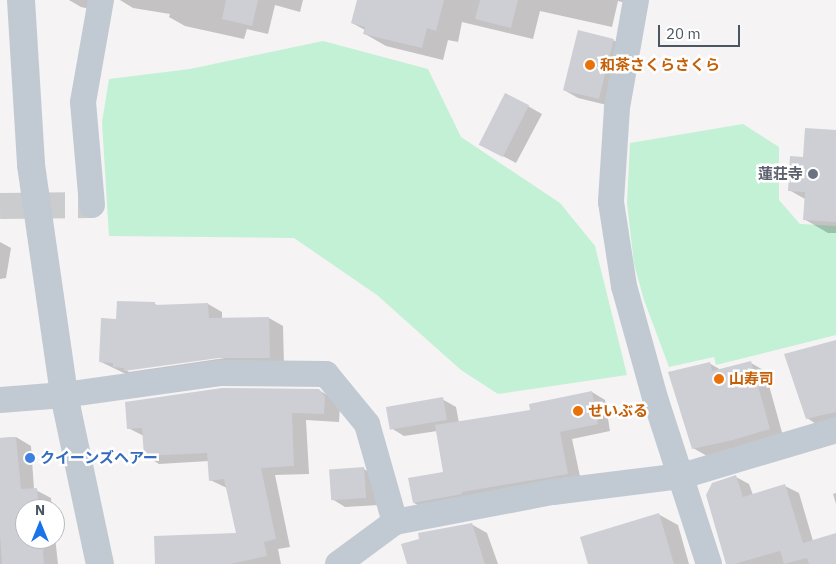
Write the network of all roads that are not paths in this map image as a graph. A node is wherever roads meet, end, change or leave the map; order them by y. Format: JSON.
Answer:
{"nodes":[{"id":1,"x":21,"y":0,"type":"edge"},
{"id":2,"x":101,"y":0,"type":"edge"},
{"id":3,"x":636,"y":0,"type":"edge"},
{"id":4,"x":92,"y":205,"type":"dead end"},
{"id":5,"x":64,"y":395,"type":"junction"},
{"id":6,"x":0,"y":400,"type":"edge"},
{"id":7,"x":836,"y":430,"type":"edge"},
{"id":8,"x":682,"y":476,"type":"junction"},
{"id":9,"x":395,"y":522,"type":"junction"},
{"id":10,"x":100,"y":564,"type":"edge"},
{"id":11,"x":338,"y":564,"type":"edge"},
{"id":12,"x":708,"y":564,"type":"edge"}],
"edges":[{"from":1,"to":5,"type":"street"},
{"from":2,"to":4,"type":"street"},
{"from":3,"to":8,"type":"street"},
{"from":5,"to":6,"type":"street"},
{"from":5,"to":9,"type":"street"},
{"from":5,"to":10,"type":"street"},
{"from":7,"to":8,"type":"street"},
{"from":8,"to":9,"type":"street"},
{"from":8,"to":12,"type":"street"},
{"from":9,"to":11,"type":"street"}]}
